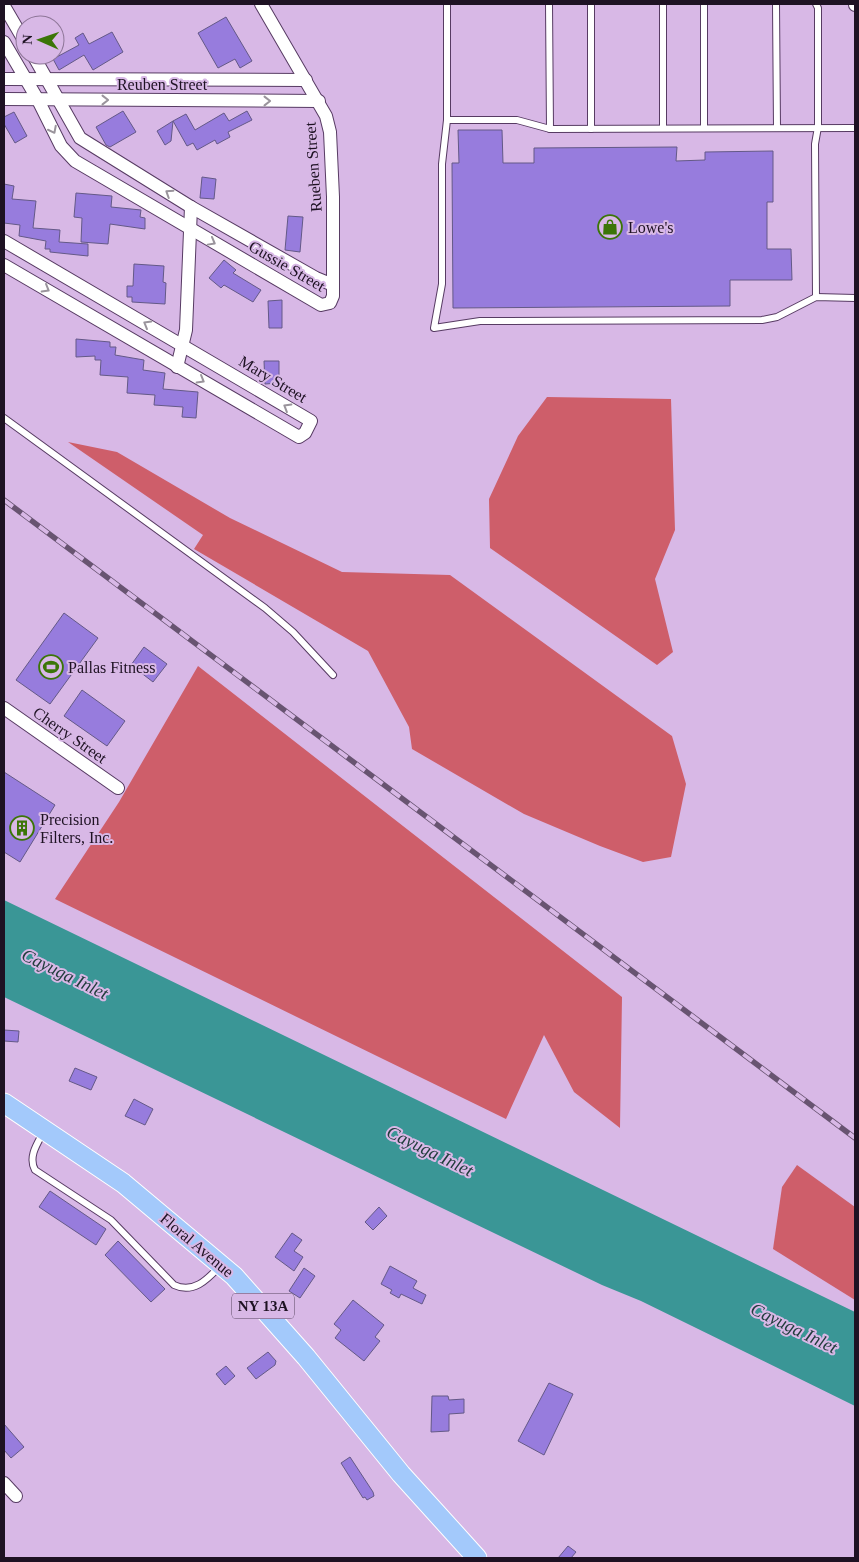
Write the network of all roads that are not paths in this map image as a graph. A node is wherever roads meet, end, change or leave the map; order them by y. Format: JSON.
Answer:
{"nodes":[{"id":1,"x":261,"y":4,"type":"edge"},
{"id":2,"x":446,"y":4,"type":"edge"},
{"id":3,"x":549,"y":4,"type":"edge"},
{"id":4,"x":591,"y":4,"type":"edge"},
{"id":5,"x":662,"y":4,"type":"edge"},
{"id":6,"x":704,"y":4,"type":"edge"},
{"id":7,"x":776,"y":4,"type":"edge"},
{"id":8,"x":816,"y":4,"type":"edge"},
{"id":9,"x":4,"y":6,"type":"edge"},
{"id":10,"x":15,"y":25,"type":"edge"},
{"id":11,"x":4,"y":42,"type":"edge"},
{"id":12,"x":38,"y":65,"type":"edge"},
{"id":13,"x":4,"y":79,"type":"edge"},
{"id":14,"x":26,"y":79,"type":"junction"},
{"id":15,"x":45,"y":79,"type":"junction"},
{"id":16,"x":306,"y":80,"type":"junction"},
{"id":17,"x":4,"y":99,"type":"edge"},
{"id":18,"x":38,"y":100,"type":"junction"},
{"id":19,"x":59,"y":100,"type":"junction"},
{"id":20,"x":319,"y":101,"type":"junction"},
{"id":21,"x":447,"y":120,"type":"junction"},
{"id":22,"x":818,"y":127,"type":"junction"},
{"id":23,"x":663,"y":128,"type":"junction"},
{"id":24,"x":704,"y":128,"type":"junction"},
{"id":25,"x":777,"y":128,"type":"junction"},
{"id":26,"x":855,"y":128,"type":"edge"},
{"id":27,"x":550,"y":129,"type":"junction"},
{"id":28,"x":592,"y":129,"type":"junction"},
{"id":29,"x":191,"y":207,"type":"junction"},
{"id":30,"x":191,"y":230,"type":"junction"},
{"id":31,"x":4,"y":242,"type":"edge"},
{"id":32,"x":4,"y":265,"type":"edge"},
{"id":33,"x":334,"y":285,"type":"junction"},
{"id":34,"x":816,"y":296,"type":"junction"},
{"id":35,"x":855,"y":298,"type":"edge"},
{"id":36,"x":182,"y":344,"type":"junction"},
{"id":37,"x":177,"y":366,"type":"junction"},
{"id":38,"x":4,"y":418,"type":"edge"},
{"id":39,"x":333,"y":675,"type":"dead end"},
{"id":40,"x":4,"y":708,"type":"edge"},
{"id":41,"x":118,"y":788,"type":"dead end"},
{"id":42,"x":4,"y":1103,"type":"edge"},
{"id":43,"x":45,"y":1129,"type":"junction"},
{"id":44,"x":221,"y":1264,"type":"junction"},
{"id":45,"x":4,"y":1483,"type":"edge"},
{"id":46,"x":16,"y":1496,"type":"dead end"},
{"id":47,"x":477,"y":1558,"type":"edge"}],
"edges":[{"from":1,"to":16,"type":"street","name":"Rueben Street"},
{"from":2,"to":21,"type":"lane"},
{"from":3,"to":27,"type":"lane"},
{"from":4,"to":28,"type":"lane"},
{"from":5,"to":23,"type":"lane"},
{"from":6,"to":24,"type":"lane"},
{"from":7,"to":25,"type":"lane"},
{"from":8,"to":22,"type":"lane"},
{"from":9,"to":10,"type":"street"},
{"from":11,"to":14,"type":"street","name":"Gussie Street"},
{"from":12,"to":15,"type":"street","name":"Gussie Street"},
{"from":13,"to":14,"type":"street","name":"Reuben Street"},
{"from":14,"to":15,"type":"street","name":"Reuben Street"},
{"from":14,"to":18,"type":"street","name":"Gussie Street"},
{"from":15,"to":16,"type":"street","name":"Reuben Street"},
{"from":15,"to":19,"type":"street","name":"Gussie Street"},
{"from":16,"to":20,"type":"street","name":"Rueben Street"},
{"from":17,"to":18,"type":"street","name":"Reuben Street"},
{"from":18,"to":19,"type":"street","name":"Reuben Street"},
{"from":18,"to":30,"type":"street","name":"Gussie Street","one_way":true},
{"from":19,"to":20,"type":"street","name":"Reuben Street","one_way":true},
{"from":29,"to":19,"type":"street","name":"Gussie Street","one_way":true},
{"from":20,"to":33,"type":"street","name":"Rueben Street"},
{"from":21,"to":27,"type":"lane"},
{"from":21,"to":34,"type":"lane"},
{"from":22,"to":25,"type":"lane"},
{"from":22,"to":26,"type":"lane"},
{"from":22,"to":34,"type":"lane"},
{"from":23,"to":24,"type":"lane"},
{"from":23,"to":28,"type":"lane"},
{"from":24,"to":25,"type":"lane"},
{"from":27,"to":28,"type":"lane"},
{"from":29,"to":30,"type":"street"},
{"from":29,"to":33,"type":"street","name":"Gussie Street"},
{"from":30,"to":33,"type":"street","name":"Gussie Street","one_way":true},
{"from":30,"to":36,"type":"street"},
{"from":36,"to":31,"type":"street","name":"Mary Street","one_way":true},
{"from":32,"to":37,"type":"street","name":"Mary Street","one_way":true},
{"from":34,"to":35,"type":"lane"},
{"from":36,"to":37,"type":"street"},
{"from":37,"to":36,"type":"street","name":"Mary Street","one_way":true},
{"from":38,"to":39,"type":"lane"},
{"from":40,"to":41,"type":"street","name":"Cherry Street"},
{"from":42,"to":43,"type":"main road","name":"Floral Avenue","number":"NY 13A"},
{"from":43,"to":44,"type":"main road","name":"Floral Avenue","number":"NY 13A"},
{"from":43,"to":44,"type":"lane"},
{"from":44,"to":47,"type":"main road","name":"Floral Avenue","number":"NY 13A"},
{"from":45,"to":46,"type":"street"}]}
